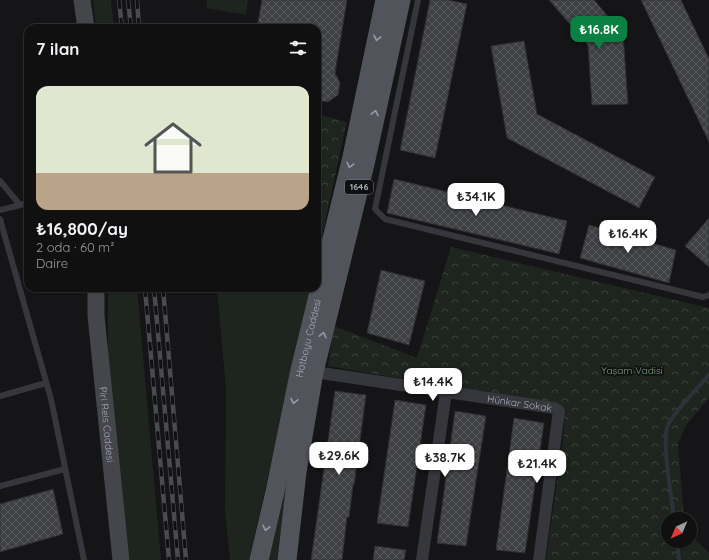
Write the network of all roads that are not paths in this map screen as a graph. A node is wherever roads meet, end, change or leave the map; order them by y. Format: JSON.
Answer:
{"nodes":[{"id":1,"x":82,"y":0,"type":"edge"},
{"id":2,"x":386,"y":0,"type":"edge"},
{"id":3,"x":401,"y":0,"type":"edge"},
{"id":4,"x":418,"y":0,"type":"edge"},
{"id":5,"x":85,"y":24,"type":"edge"},
{"id":6,"x":0,"y":181,"type":"edge"},
{"id":7,"x":24,"y":204,"type":"edge"},
{"id":8,"x":20,"y":205,"type":"junction"},
{"id":9,"x":0,"y":210,"type":"edge"},
{"id":10,"x":0,"y":219,"type":"edge"},
{"id":11,"x":96,"y":292,"type":"edge"},
{"id":12,"x":709,"y":295,"type":"edge"},
{"id":13,"x":307,"y":371,"type":"junction"},
{"id":14,"x":46,"y":384,"type":"junction"},
{"id":15,"x":446,"y":392,"type":"junction"},
{"id":16,"x":0,"y":396,"type":"edge"},
{"id":17,"x":65,"y":469,"type":"junction"},
{"id":18,"x":0,"y":486,"type":"edge"},
{"id":19,"x":84,"y":560,"type":"edge"},
{"id":20,"x":121,"y":560,"type":"edge"},
{"id":21,"x":259,"y":560,"type":"edge"},
{"id":22,"x":287,"y":560,"type":"edge"},
{"id":23,"x":422,"y":560,"type":"edge"},
{"id":24,"x":539,"y":560,"type":"edge"}],
"edges":[{"from":1,"to":5,"type":"street"},
{"from":2,"to":13,"type":"main road","name":"Hatboyu Caddesi","number":"1646","one_way":true},
{"from":13,"to":3,"type":"main road","name":"Hatboyu Caddesi","number":"1646","one_way":true},
{"from":4,"to":12,"type":"lane"},
{"from":6,"to":8,"type":"lane"},
{"from":7,"to":8,"type":"lane"},
{"from":8,"to":9,"type":"lane"},
{"from":10,"to":14,"type":"lane"},
{"from":11,"to":20,"type":"street","name":"Piri Reis Caddesi"},
{"from":13,"to":15,"type":"street","name":"Hünkar Sokak"},
{"from":13,"to":21,"type":"main road","name":"Hatboyu Caddesi","number":"1646","one_way":true},
{"from":13,"to":22,"type":"main road","name":"Hatboyu Caddesi","number":"1646"},
{"from":14,"to":16,"type":"lane"},
{"from":14,"to":17,"type":"lane"},
{"from":15,"to":23,"type":"street"},
{"from":15,"to":24,"type":"street","name":"Hünkar Sokak"},
{"from":17,"to":18,"type":"lane"},
{"from":17,"to":19,"type":"lane"}]}
